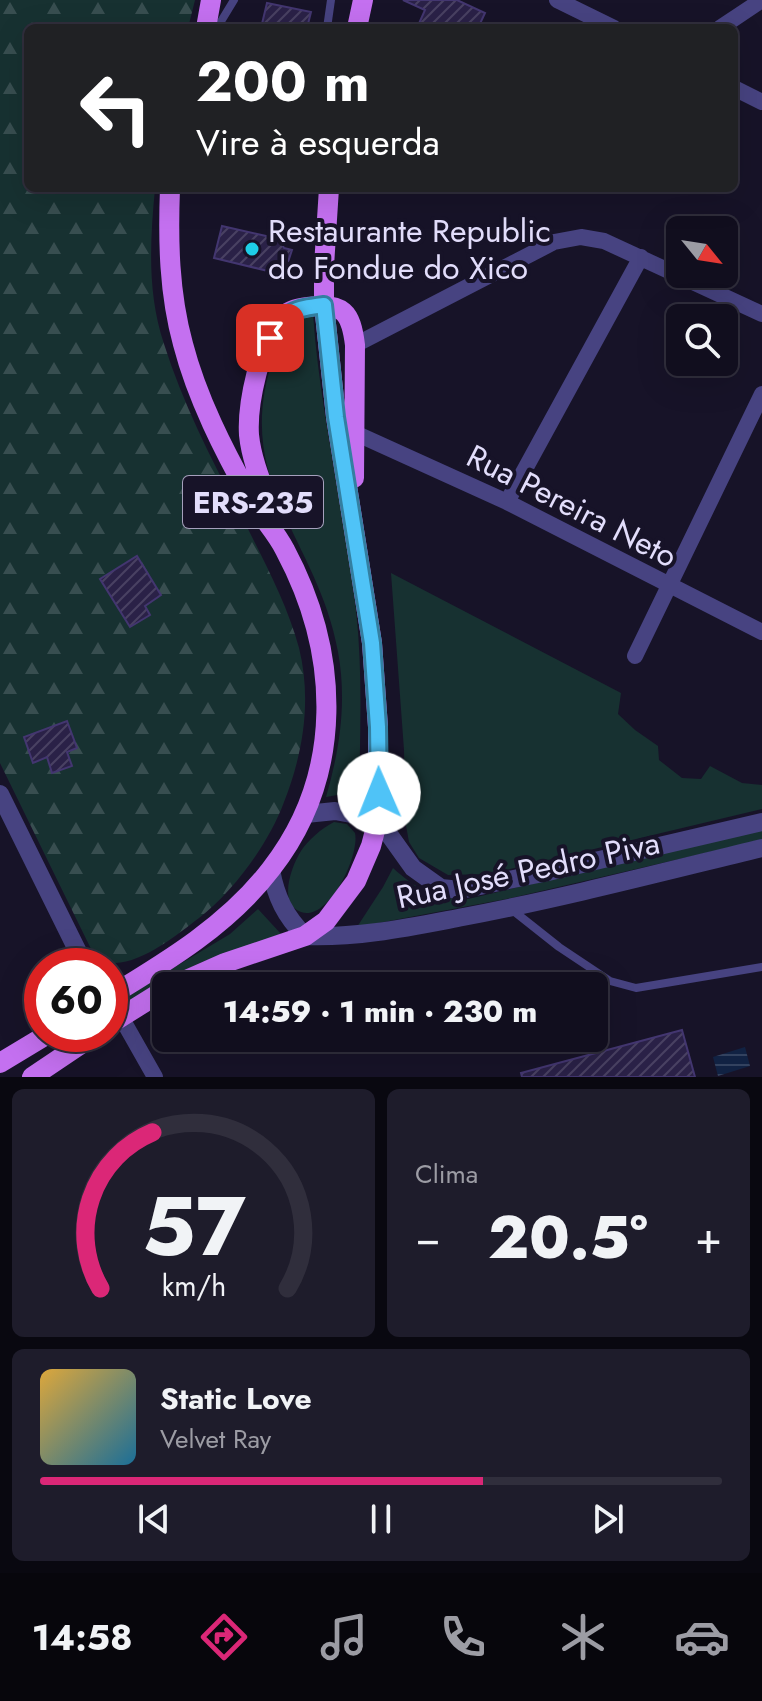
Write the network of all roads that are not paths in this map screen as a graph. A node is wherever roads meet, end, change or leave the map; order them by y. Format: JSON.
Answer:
{"nodes":[{"id":1,"x":211,"y":0,"type":"edge"},
{"id":2,"x":234,"y":0,"type":"edge"},
{"id":3,"x":331,"y":0,"type":"edge"},
{"id":4,"x":363,"y":0,"type":"edge"},
{"id":5,"x":557,"y":0,"type":"edge"},
{"id":6,"x":762,"y":0,"type":"edge"},
{"id":7,"x":207,"y":24,"type":"edge"},
{"id":8,"x":219,"y":24,"type":"edge"},
{"id":9,"x":328,"y":24,"type":"edge"},
{"id":10,"x":358,"y":24,"type":"edge"},
{"id":11,"x":606,"y":24,"type":"edge"},
{"id":12,"x":726,"y":24,"type":"edge"},
{"id":13,"x":738,"y":90,"type":"edge"},
{"id":14,"x":762,"y":102,"type":"edge"},
{"id":15,"x":170,"y":192,"type":"edge"},
{"id":16,"x":329,"y":192,"type":"edge"},
{"id":17,"x":641,"y":257,"type":"junction"},
{"id":18,"x":324,"y":305,"type":"junction"},
{"id":19,"x":762,"y":314,"type":"edge"},
{"id":20,"x":355,"y":345,"type":"junction"},
{"id":21,"x":762,"y":394,"type":"edge"},
{"id":22,"x":355,"y":433,"type":"junction"},
{"id":23,"x":507,"y":502,"type":"junction"},
{"id":24,"x":354,"y":518,"type":"junction"},
{"id":25,"x":285,"y":549,"type":"junction"},
{"id":26,"x":669,"y":586,"type":"junction"},
{"id":27,"x":762,"y":632,"type":"edge"},
{"id":28,"x":635,"y":656,"type":"dead end"},
{"id":29,"x":0,"y":794,"type":"edge"},
{"id":30,"x":306,"y":814,"type":"junction"},
{"id":31,"x":378,"y":819,"type":"junction"},
{"id":32,"x":762,"y":822,"type":"edge"},
{"id":33,"x":762,"y":848,"type":"edge"},
{"id":34,"x":271,"y":870,"type":"junction"},
{"id":35,"x":510,"y":908,"type":"junction"},
{"id":36,"x":305,"y":936,"type":"junction"},
{"id":37,"x":76,"y":948,"type":"edge"},
{"id":38,"x":762,"y":967,"type":"edge"},
{"id":39,"x":205,"y":972,"type":"edge"},
{"id":40,"x":128,"y":984,"type":"edge"},
{"id":41,"x":152,"y":998,"type":"edge"},
{"id":42,"x":128,"y":1013,"type":"edge"},
{"id":43,"x":128,"y":1038,"type":"edge"},
{"id":44,"x":24,"y":1048,"type":"edge"},
{"id":45,"x":69,"y":1052,"type":"edge"},
{"id":46,"x":0,"y":1063,"type":"edge"},
{"id":47,"x":32,"y":1077,"type":"edge"},
{"id":48,"x":155,"y":1077,"type":"edge"}],
"edges":[{"from":1,"to":7,"type":"main road"},
{"from":2,"to":8,"type":"lane"},
{"from":3,"to":9,"type":"lane"},
{"from":4,"to":10,"type":"main road"},
{"from":5,"to":11,"type":"street"},
{"from":6,"to":12,"type":"street"},
{"from":13,"to":14,"type":"street"},
{"from":15,"to":25,"type":"main road","number":"ERS-235"},
{"from":16,"to":18,"type":"main road","number":"ERS-235"},
{"from":17,"to":19,"type":"street"},
{"from":17,"to":20,"type":"street"},
{"from":17,"to":23,"type":"street"},
{"from":18,"to":20,"type":"main road"},
{"from":18,"to":24,"type":"main road","number":"ERS-235"},
{"from":18,"to":25,"type":"main road"},
{"from":20,"to":22,"type":"main road"},
{"from":21,"to":26,"type":"street"},
{"from":22,"to":23,"type":"street","name":"Rua Pereira Neto"},
{"from":22,"to":24,"type":"main road"},
{"from":23,"to":26,"type":"street","name":"Rua Pereira Neto"},
{"from":24,"to":31,"type":"main road","number":"ERS-235"},
{"from":25,"to":30,"type":"main road","number":"ERS-235"},
{"from":26,"to":27,"type":"street","name":"Rua Pereira Neto"},
{"from":26,"to":28,"type":"street"},
{"from":29,"to":37,"type":"street"},
{"from":30,"to":31,"type":"street"},
{"from":30,"to":34,"type":"main road","number":"ERS-235"},
{"from":31,"to":32,"type":"street","name":"Rua José Pedro Piva"},
{"from":31,"to":36,"type":"main road","number":"ERS-235"},
{"from":33,"to":35,"type":"street","name":"Rua José Pedro Piva"},
{"from":34,"to":36,"type":"street"},
{"from":34,"to":40,"type":"main road","number":"ERS-235"},
{"from":35,"to":36,"type":"street","name":"Rua José Pedro Piva"},
{"from":35,"to":38,"type":"lane"},
{"from":36,"to":39,"type":"main road","number":"ERS-235"},
{"from":41,"to":42,"type":"main road"},
{"from":43,"to":48,"type":"street"},
{"from":44,"to":46,"type":"main road"},
{"from":45,"to":47,"type":"main road"}]}
